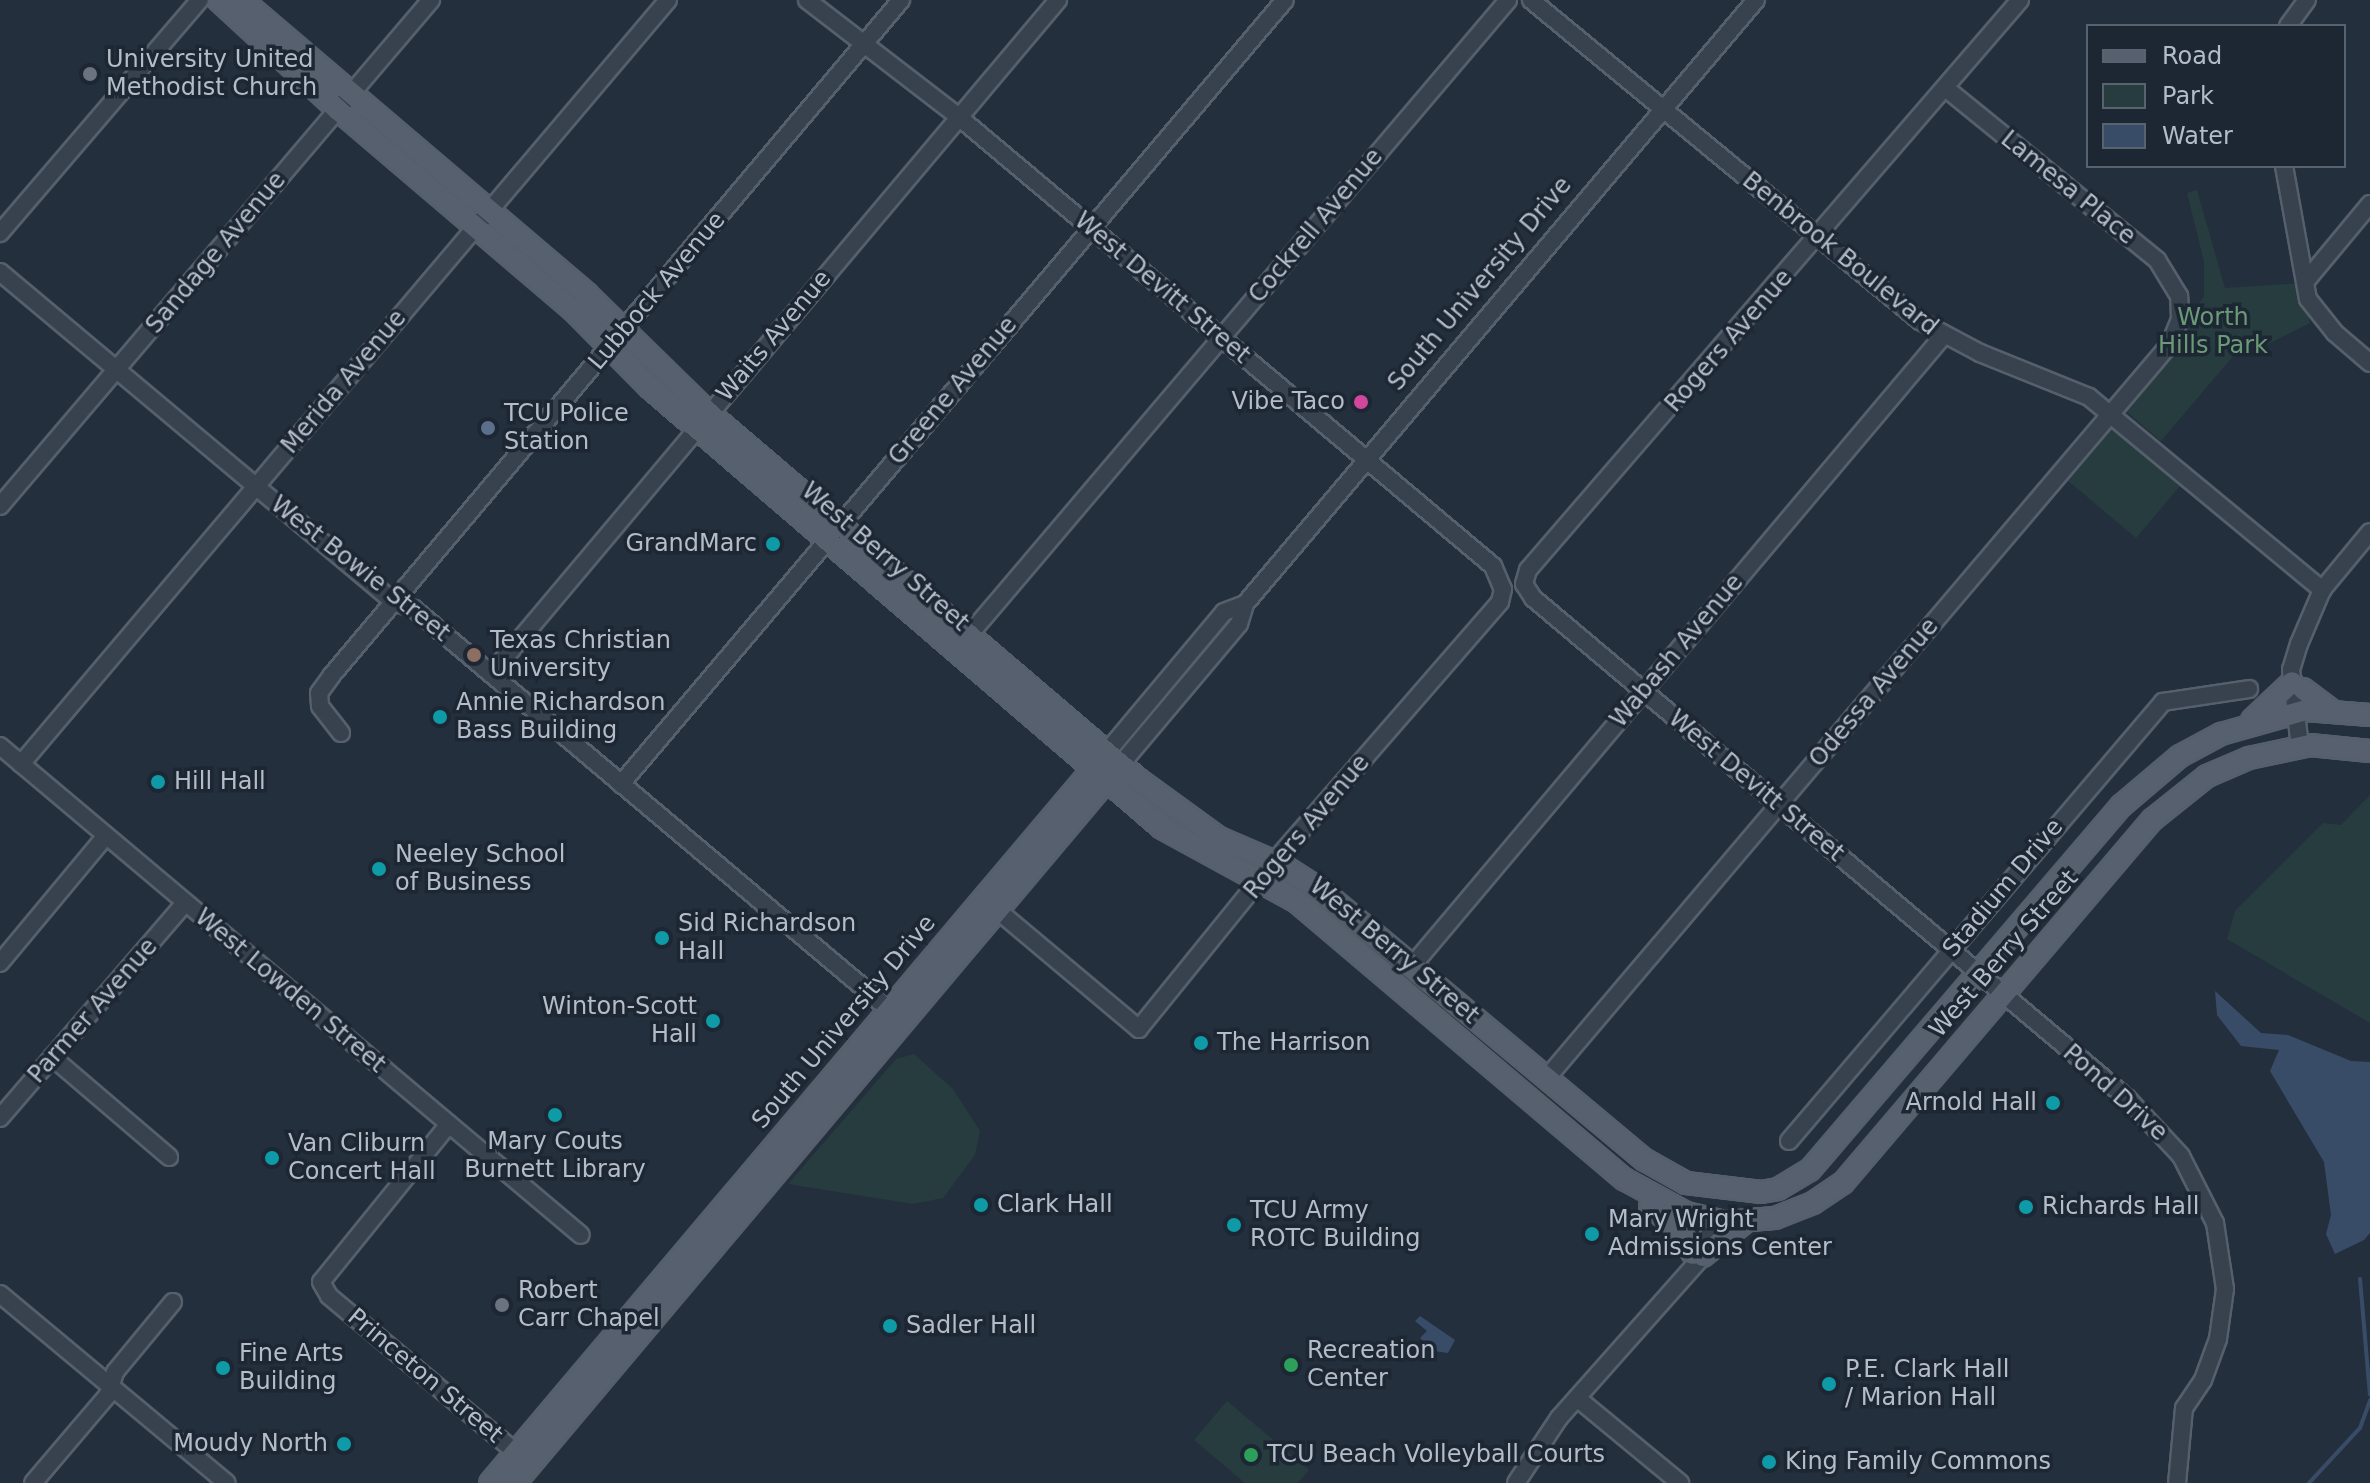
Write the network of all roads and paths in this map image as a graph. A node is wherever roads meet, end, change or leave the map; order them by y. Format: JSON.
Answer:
{"nodes":[{"id":1,"x":200,"y":0,"type":"edge"},
{"id":2,"x":218,"y":0,"type":"edge"},
{"id":3,"x":242,"y":0,"type":"edge"},
{"id":4,"x":431,"y":0,"type":"edge"},
{"id":5,"x":668,"y":0,"type":"edge"},
{"id":6,"x":807,"y":0,"type":"edge"},
{"id":7,"x":901,"y":0,"type":"edge"},
{"id":8,"x":1058,"y":0,"type":"edge"},
{"id":9,"x":1285,"y":0,"type":"edge"},
{"id":10,"x":1508,"y":0,"type":"edge"},
{"id":11,"x":1531,"y":0,"type":"edge"},
{"id":12,"x":1756,"y":0,"type":"edge"},
{"id":13,"x":2020,"y":0,"type":"edge"},
{"id":14,"x":2307,"y":0,"type":"edge"},
{"id":15,"x":2289,"y":24,"type":"edge"},
{"id":16,"x":862,"y":46,"type":"junction"},
{"id":17,"x":1945,"y":88,"type":"junction"},
{"id":18,"x":344,"y":102,"type":"junction"},
{"id":19,"x":1662,"y":110,"type":"junction"},
{"id":20,"x":960,"y":118,"type":"junction"},
{"id":21,"x":2284,"y":168,"type":"edge"},
{"id":22,"x":2370,"y":204,"type":"edge"},
{"id":23,"x":482,"y":219,"type":"junction"},
{"id":24,"x":1091,"y":228,"type":"junction"},
{"id":25,"x":0,"y":233,"type":"edge"},
{"id":26,"x":1819,"y":239,"type":"junction"},
{"id":27,"x":0,"y":272,"type":"edge"},
{"id":28,"x":2306,"y":281,"type":"junction"},
{"id":29,"x":2179,"y":296,"type":"joint"},
{"id":30,"x":1943,"y":336,"type":"junction"},
{"id":31,"x":618,"y":338,"type":"junction"},
{"id":32,"x":1222,"y":338,"type":"junction"},
{"id":33,"x":2370,"y":363,"type":"edge"},
{"id":34,"x":117,"y":369,"type":"junction"},
{"id":35,"x":2111,"y":414,"type":"junction"},
{"id":36,"x":702,"y":421,"type":"junction"},
{"id":37,"x":1365,"y":459,"type":"junction"},
{"id":38,"x":255,"y":487,"type":"junction"},
{"id":39,"x":0,"y":506,"type":"edge"},
{"id":40,"x":833,"y":532,"type":"junction"},
{"id":41,"x":2370,"y":532,"type":"edge"},
{"id":42,"x":1528,"y":570,"type":"joint"},
{"id":43,"x":1503,"y":589,"type":"joint"},
{"id":44,"x":2322,"y":590,"type":"junction"},
{"id":45,"x":394,"y":602,"type":"junction"},
{"id":46,"x":904,"y":608,"type":"junction"},
{"id":47,"x":969,"y":635,"type":"junction"},
{"id":48,"x":491,"y":674,"type":"junction"},
{"id":49,"x":2297,"y":678,"type":"junction"},
{"id":50,"x":2249,"y":689,"type":"dead end"},
{"id":51,"x":1643,"y":690,"type":"junction"},
{"id":52,"x":2331,"y":710,"type":"junction"},
{"id":53,"x":2300,"y":711,"type":"junction"},
{"id":54,"x":2370,"y":715,"type":"edge"},
{"id":55,"x":2245,"y":726,"type":"junction"},
{"id":56,"x":341,"y":733,"type":"dead end"},
{"id":57,"x":0,"y":746,"type":"edge"},
{"id":58,"x":2305,"y":746,"type":"junction"},
{"id":59,"x":2370,"y":751,"type":"edge"},
{"id":60,"x":1114,"y":758,"type":"junction"},
{"id":61,"x":21,"y":764,"type":"junction"},
{"id":62,"x":1100,"y":775,"type":"junction"},
{"id":63,"x":621,"y":784,"type":"junction"},
{"id":64,"x":1778,"y":805,"type":"junction"},
{"id":65,"x":106,"y":836,"type":"junction"},
{"id":66,"x":1181,"y":841,"type":"junction"},
{"id":67,"x":1274,"y":862,"type":"junction"},
{"id":68,"x":1261,"y":882,"type":"junction"},
{"id":69,"x":185,"y":903,"type":"junction"},
{"id":70,"x":997,"y":910,"type":"junction"},
{"id":71,"x":1311,"y":914,"type":"junction"},
{"id":72,"x":1950,"y":950,"type":"junction"},
{"id":73,"x":0,"y":963,"type":"edge"},
{"id":74,"x":1412,"y":966,"type":"junction"},
{"id":75,"x":1974,"y":972,"type":"junction"},
{"id":76,"x":1401,"y":990,"type":"junction"},
{"id":77,"x":2003,"y":995,"type":"junction"},
{"id":78,"x":896,"y":1016,"type":"junction"},
{"id":79,"x":1490,"y":1031,"type":"junction"},
{"id":80,"x":52,"y":1057,"type":"junction"},
{"id":81,"x":1546,"y":1079,"type":"junction"},
{"id":82,"x":0,"y":1118,"type":"edge"},
{"id":83,"x":449,"y":1124,"type":"junction"},
{"id":84,"x":1789,"y":1141,"type":"dead end"},
{"id":85,"x":169,"y":1157,"type":"dead end"},
{"id":86,"x":1603,"y":1162,"type":"junction"},
{"id":87,"x":1686,"y":1183,"type":"junction"},
{"id":88,"x":1761,"y":1192,"type":"junction"},
{"id":89,"x":1708,"y":1218,"type":"junction"},
{"id":90,"x":1745,"y":1222,"type":"junction"},
{"id":91,"x":581,"y":1235,"type":"dead end"},
{"id":92,"x":1698,"y":1255,"type":"junction"},
{"id":93,"x":0,"y":1294,"type":"edge"},
{"id":94,"x":173,"y":1302,"type":"dead end"},
{"id":95,"x":110,"y":1385,"type":"junction"},
{"id":96,"x":1577,"y":1398,"type":"junction"},
{"id":97,"x":523,"y":1458,"type":"junction"},
{"id":98,"x":33,"y":1483,"type":"edge"},
{"id":99,"x":227,"y":1483,"type":"edge"},
{"id":100,"x":490,"y":1483,"type":"edge"},
{"id":101,"x":515,"y":1483,"type":"edge"},
{"id":102,"x":1516,"y":1483,"type":"edge"},
{"id":103,"x":1680,"y":1483,"type":"edge"},
{"id":104,"x":2177,"y":1483,"type":"edge"}],
"edges":[{"from":1,"to":25,"type":"street"},
{"from":2,"to":18,"type":"main road","name":"West Berry Street"},
{"from":3,"to":18,"type":"main road","name":"West Berry Street"},
{"from":4,"to":18,"type":"street","name":"Sandage Avenue"},
{"from":5,"to":23,"type":"street","name":"Merida Avenue"},
{"from":6,"to":16,"type":"street","name":"West Devitt Street"},
{"from":7,"to":16,"type":"street","name":"Lubbock Avenue"},
{"from":8,"to":20,"type":"street","name":"Waits Avenue"},
{"from":9,"to":24,"type":"street","name":"Greene Avenue"},
{"from":10,"to":32,"type":"street","name":"Cockrell Avenue"},
{"from":11,"to":19,"type":"street","name":"Benbrook Boulevard"},
{"from":12,"to":19,"type":"street","name":"South University Drive"},
{"from":13,"to":17,"type":"street","name":"Rogers Avenue"},
{"from":14,"to":15,"type":"street"},
{"from":16,"to":20,"type":"street","name":"West Devitt Street"},
{"from":16,"to":31,"type":"street","name":"Lubbock Avenue"},
{"from":17,"to":26,"type":"street","name":"Rogers Avenue"},
{"from":17,"to":29,"type":"street","name":"Lamesa Place"},
{"from":18,"to":23,"type":"main road","name":"West Berry Street"},
{"from":18,"to":34,"type":"street","name":"Sandage Avenue"},
{"from":19,"to":26,"type":"street","name":"Benbrook Boulevard"},
{"from":19,"to":37,"type":"street","name":"South University Drive"},
{"from":20,"to":24,"type":"street","name":"West Devitt Street"},
{"from":20,"to":36,"type":"street","name":"Waits Avenue"},
{"from":21,"to":28,"type":"street"},
{"from":22,"to":28,"type":"street"},
{"from":23,"to":31,"type":"main road","name":"West Berry Street"},
{"from":23,"to":38,"type":"street","name":"Merida Avenue"},
{"from":24,"to":32,"type":"street","name":"West Devitt Street"},
{"from":24,"to":40,"type":"street","name":"Greene Avenue"},
{"from":26,"to":30,"type":"street","name":"Benbrook Boulevard"},
{"from":26,"to":42,"type":"street","name":"Rogers Avenue"},
{"from":27,"to":34,"type":"street","name":"West Bowie Street"},
{"from":28,"to":33,"type":"street"},
{"from":29,"to":35,"type":"street","name":"Odessa Avenue"},
{"from":30,"to":35,"type":"street","name":"Benbrook Boulevard"},
{"from":30,"to":51,"type":"street","name":"Wabash Avenue"},
{"from":31,"to":36,"type":"main road","name":"West Berry Street"},
{"from":31,"to":45,"type":"street","name":"Lubbock Avenue"},
{"from":32,"to":37,"type":"street","name":"West Devitt Street"},
{"from":32,"to":47,"type":"street","name":"Cockrell Avenue"},
{"from":34,"to":38,"type":"street","name":"West Bowie Street"},
{"from":34,"to":39,"type":"street","name":"Sandage Avenue"},
{"from":35,"to":44,"type":"street","name":"Benbrook Boulevard"},
{"from":35,"to":64,"type":"street","name":"Odessa Avenue"},
{"from":36,"to":40,"type":"main road","name":"West Berry Street"},
{"from":36,"to":48,"type":"street","name":"Waits Avenue"},
{"from":37,"to":43,"type":"street","name":"West Devitt Street"},
{"from":37,"to":60,"type":"street","name":"South University Drive"},
{"from":38,"to":45,"type":"street","name":"West Bowie Street"},
{"from":38,"to":61,"type":"street","name":"Merida Avenue"},
{"from":40,"to":46,"type":"main road","name":"West Berry Street"},
{"from":40,"to":47,"type":"main road","name":"West Berry Street"},
{"from":40,"to":63,"type":"street","name":"Greene Avenue"},
{"from":41,"to":44,"type":"street"},
{"from":42,"to":51,"type":"street","name":"West Devitt Street"},
{"from":43,"to":67,"type":"street","name":"Rogers Avenue"},
{"from":44,"to":49,"type":"street"},
{"from":45,"to":48,"type":"street","name":"West Bowie Street"},
{"from":45,"to":56,"type":"street","name":"Lubbock Avenue"},
{"from":46,"to":47,"type":"main road"},
{"from":46,"to":62,"type":"main road","name":"West Berry Street"},
{"from":47,"to":60,"type":"main road","name":"West Berry Street"},
{"from":48,"to":63,"type":"street","name":"West Bowie Street"},
{"from":49,"to":52,"type":"main road"},
{"from":49,"to":53,"type":"street"},
{"from":49,"to":55,"type":"main road"},
{"from":50,"to":72,"type":"street","name":"Stadium Drive"},
{"from":51,"to":64,"type":"street","name":"West Devitt Street"},
{"from":51,"to":74,"type":"street","name":"Wabash Avenue"},
{"from":52,"to":53,"type":"main road","name":"West Berry Street"},
{"from":52,"to":54,"type":"main road","name":"West Berry Street"},
{"from":53,"to":55,"type":"main road","name":"West Berry Street"},
{"from":53,"to":58,"type":"street"},
{"from":55,"to":75,"type":"main road","name":"West Berry Street"},
{"from":57,"to":61,"type":"street","name":"West Lowden Street"},
{"from":58,"to":59,"type":"main road","name":"West Berry Street"},
{"from":58,"to":77,"type":"main road","name":"West Berry Street"},
{"from":60,"to":62,"type":"main road","name":"South University Drive"},
{"from":60,"to":67,"type":"main road","name":"West Berry Street"},
{"from":61,"to":65,"type":"street","name":"West Lowden Street"},
{"from":62,"to":66,"type":"main road","name":"West Berry Street"},
{"from":62,"to":70,"type":"main road","name":"South University Drive"},
{"from":62,"to":78,"type":"main road","name":"South University Drive"},
{"from":63,"to":78,"type":"street","name":"West Bowie Street"},
{"from":64,"to":72,"type":"street","name":"West Devitt Street"},
{"from":64,"to":81,"type":"street","name":"Odessa Avenue"},
{"from":65,"to":69,"type":"street","name":"West Lowden Street"},
{"from":65,"to":73,"type":"street"},
{"from":66,"to":67,"type":"main road"},
{"from":66,"to":68,"type":"main road","name":"West Berry Street"},
{"from":67,"to":68,"type":"street","name":"Rogers Avenue"},
{"from":67,"to":74,"type":"main road","name":"West Berry Street"},
{"from":68,"to":70,"type":"street","name":"Rogers Avenue"},
{"from":68,"to":71,"type":"main road","name":"West Berry Street"},
{"from":69,"to":80,"type":"street","name":"Parmer Avenue"},
{"from":69,"to":83,"type":"street","name":"West Lowden Street"},
{"from":70,"to":78,"type":"main road","name":"South University Drive"},
{"from":71,"to":74,"type":"main road"},
{"from":71,"to":76,"type":"main road","name":"West Berry Street"},
{"from":72,"to":75,"type":"street","name":"West Devitt Street"},
{"from":72,"to":84,"type":"street","name":"Stadium Drive"},
{"from":74,"to":79,"type":"main road","name":"West Berry Street"},
{"from":75,"to":77,"type":"street","name":"West Devitt Street"},
{"from":75,"to":88,"type":"main road","name":"West Berry Street"},
{"from":76,"to":79,"type":"main road"},
{"from":76,"to":86,"type":"main road","name":"West Berry Street"},
{"from":77,"to":90,"type":"main road","name":"West Berry Street"},
{"from":77,"to":104,"type":"street","name":"Pond Drive"},
{"from":78,"to":97,"type":"main road","name":"South University Drive"},
{"from":79,"to":81,"type":"main road","name":"West Berry Street"},
{"from":80,"to":82,"type":"street","name":"Parmer Avenue"},
{"from":80,"to":85,"type":"street"},
{"from":81,"to":87,"type":"main road","name":"West Berry Street"},
{"from":83,"to":91,"type":"street","name":"West Lowden Street"},
{"from":83,"to":97,"type":"street","name":"Princeton Street"},
{"from":86,"to":89,"type":"main road","name":"West Berry Street"},
{"from":86,"to":92,"type":"main road"},
{"from":87,"to":88,"type":"main road","name":"West Berry Street"},
{"from":87,"to":89,"type":"main road"},
{"from":88,"to":89,"type":"main road"},
{"from":89,"to":90,"type":"main road","name":"West Berry Street"},
{"from":89,"to":92,"type":"street"},
{"from":90,"to":92,"type":"main road"},
{"from":92,"to":96,"type":"street"},
{"from":93,"to":95,"type":"street"},
{"from":94,"to":95,"type":"street"},
{"from":95,"to":98,"type":"street"},
{"from":95,"to":99,"type":"street"},
{"from":96,"to":102,"type":"street"},
{"from":96,"to":103,"type":"street"},
{"from":97,"to":100,"type":"main road","name":"South University Drive"},
{"from":97,"to":101,"type":"main road","name":"South University Drive"}]}
